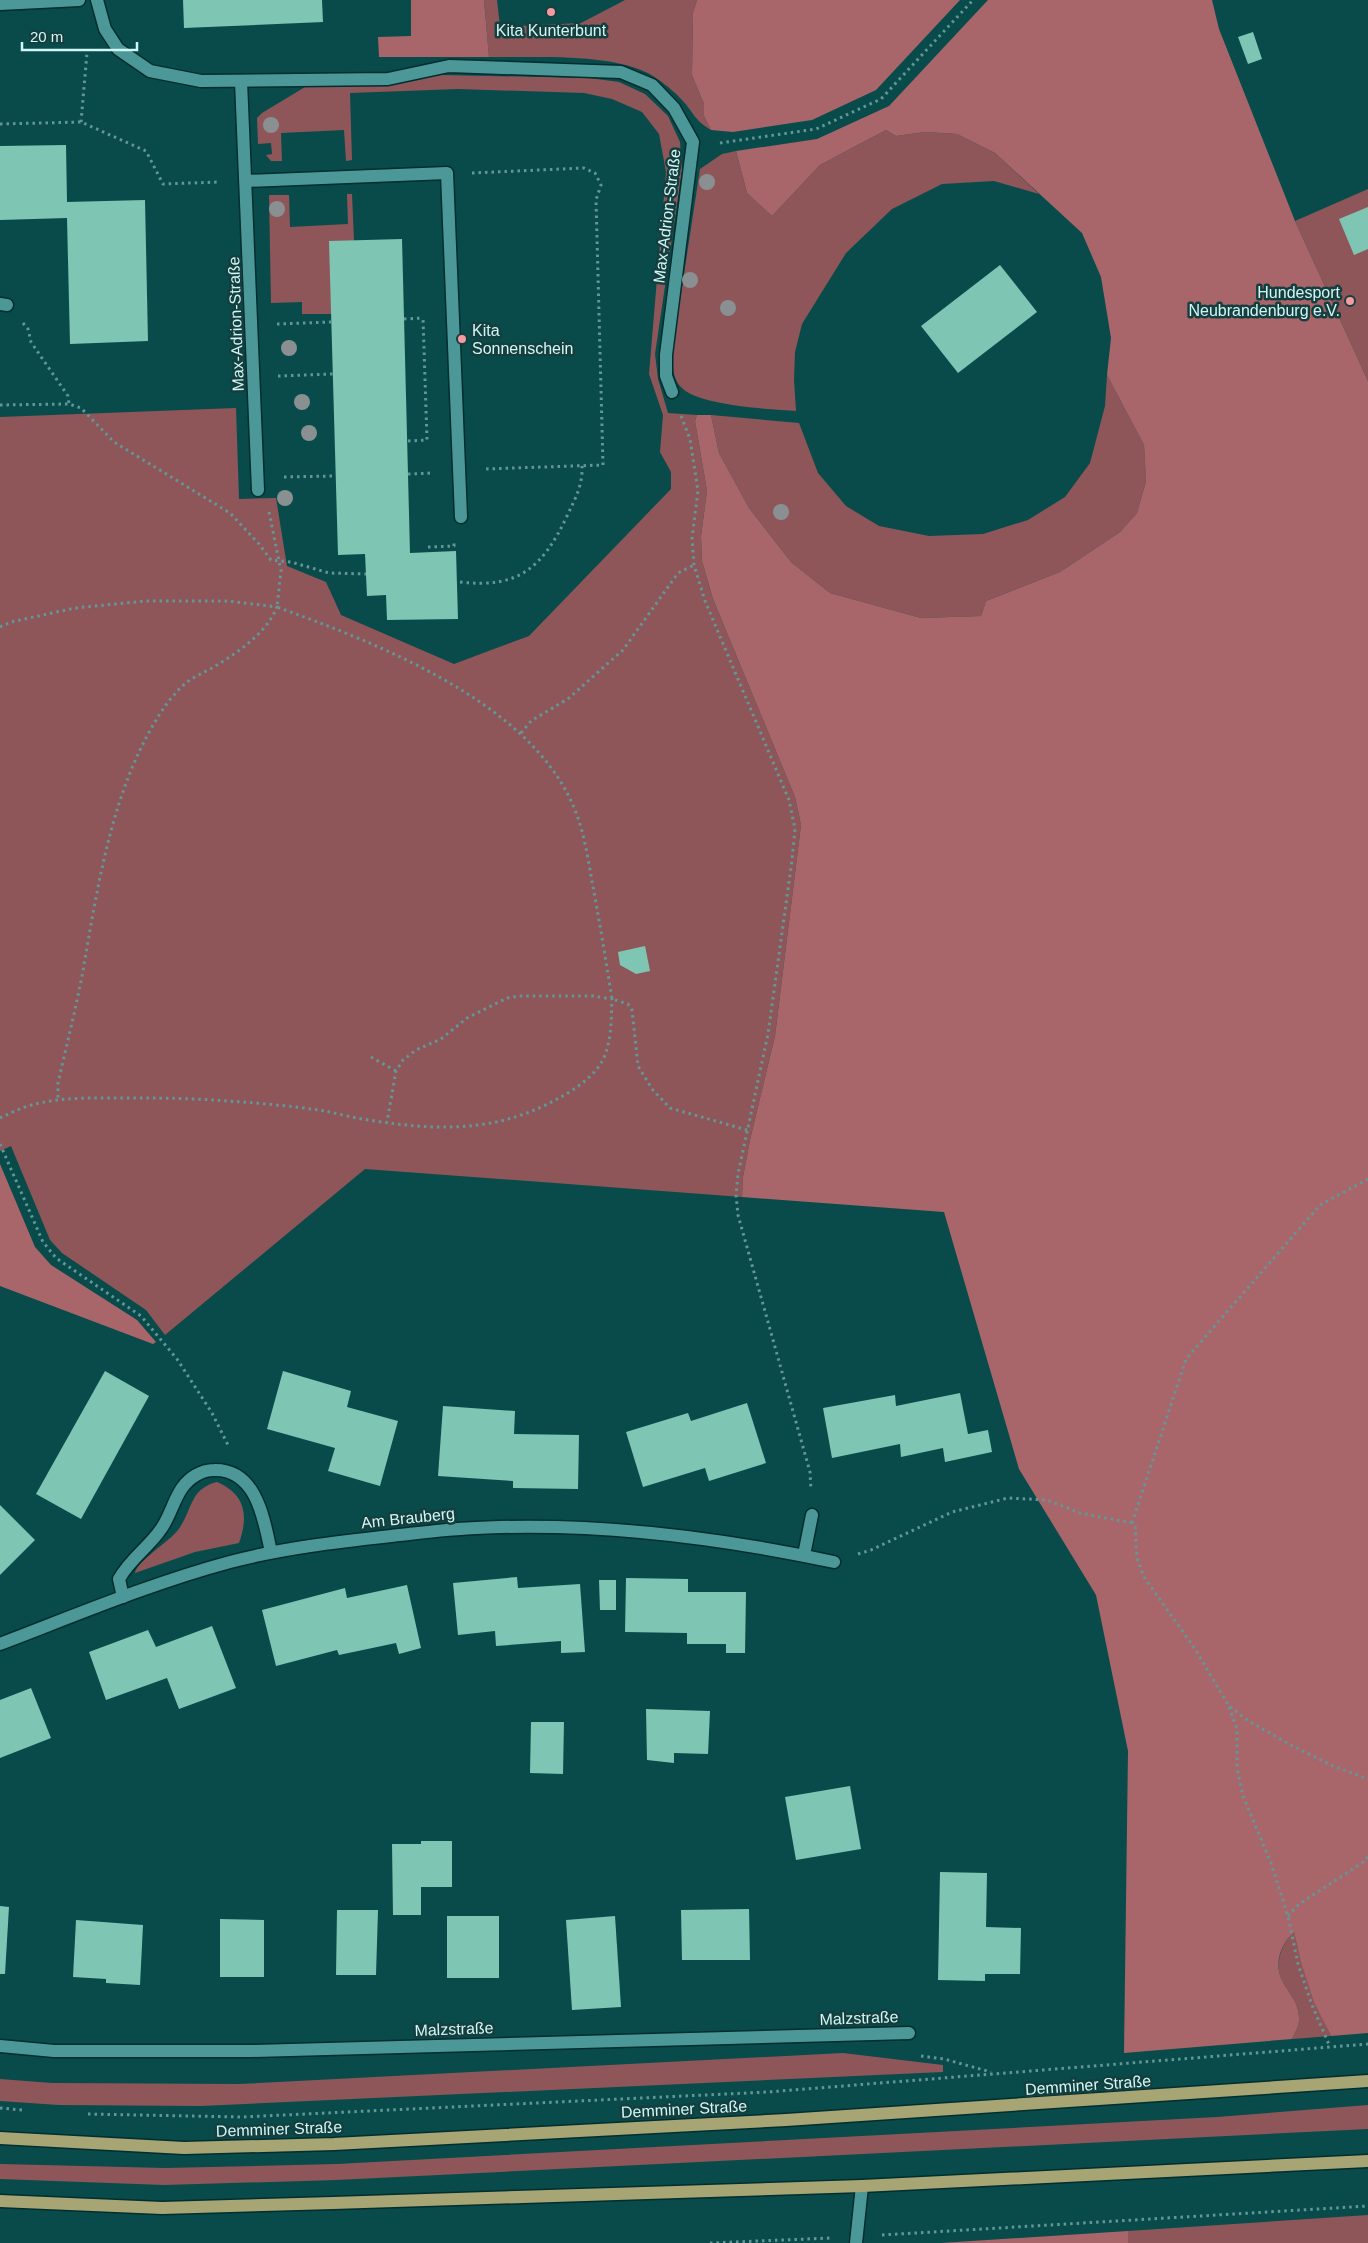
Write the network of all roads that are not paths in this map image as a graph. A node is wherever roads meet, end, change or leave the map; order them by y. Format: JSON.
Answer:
{"nodes":[{"id":1,"x":79,"y":0,"type":"edge"},
{"id":2,"x":97,"y":0,"type":"edge"},
{"id":3,"x":0,"y":4,"type":"edge"},
{"id":4,"x":241,"y":81,"type":"junction"},
{"id":5,"x":246,"y":181,"type":"junction"},
{"id":6,"x":672,"y":392,"type":"road end"},
{"id":7,"x":258,"y":484,"type":"road end"},
{"id":8,"x":461,"y":518,"type":"dead end"},
{"id":9,"x":812,"y":1515,"type":"dead end"},
{"id":10,"x":271,"y":1552,"type":"junction"},
{"id":11,"x":804,"y":1555,"type":"junction"},
{"id":12,"x":834,"y":1562,"type":"dead end"},
{"id":13,"x":123,"y":1597,"type":"junction"},
{"id":14,"x":0,"y":1644,"type":"edge"},
{"id":15,"x":909,"y":2033,"type":"dead end"},
{"id":16,"x":0,"y":2046,"type":"edge"},
{"id":17,"x":1368,"y":2081,"type":"edge"},
{"id":18,"x":0,"y":2138,"type":"edge"},
{"id":19,"x":1368,"y":2161,"type":"edge"},
{"id":20,"x":862,"y":2186,"type":"junction"},
{"id":21,"x":0,"y":2201,"type":"edge"},
{"id":22,"x":856,"y":2240,"type":"edge"}],
"edges":[{"from":1,"to":3,"type":"street"},
{"from":2,"to":4,"type":"street","name":"Max-Adrion-Straße"},
{"from":4,"to":5,"type":"street","name":"Max-Adrion-Straße"},
{"from":4,"to":6,"type":"street","name":"Max-Adrion-Straße"},
{"from":5,"to":7,"type":"street","name":"Max-Adrion-Straße"},
{"from":5,"to":8,"type":"street"},
{"from":9,"to":11,"type":"street"},
{"from":10,"to":11,"type":"street","name":"Am Brauberg"},
{"from":10,"to":13,"type":"street","name":"Am Brauberg"},
{"from":10,"to":13,"type":"street"},
{"from":11,"to":12,"type":"street","name":"Am Brauberg"},
{"from":13,"to":14,"type":"street","name":"Am Brauberg"},
{"from":15,"to":16,"type":"street","name":"Malzstraße"},
{"from":17,"to":18,"type":"main road","name":"Demminer Straße"},
{"from":19,"to":20,"type":"main road"},
{"from":20,"to":21,"type":"main road"},
{"from":20,"to":22,"type":"street"}]}
